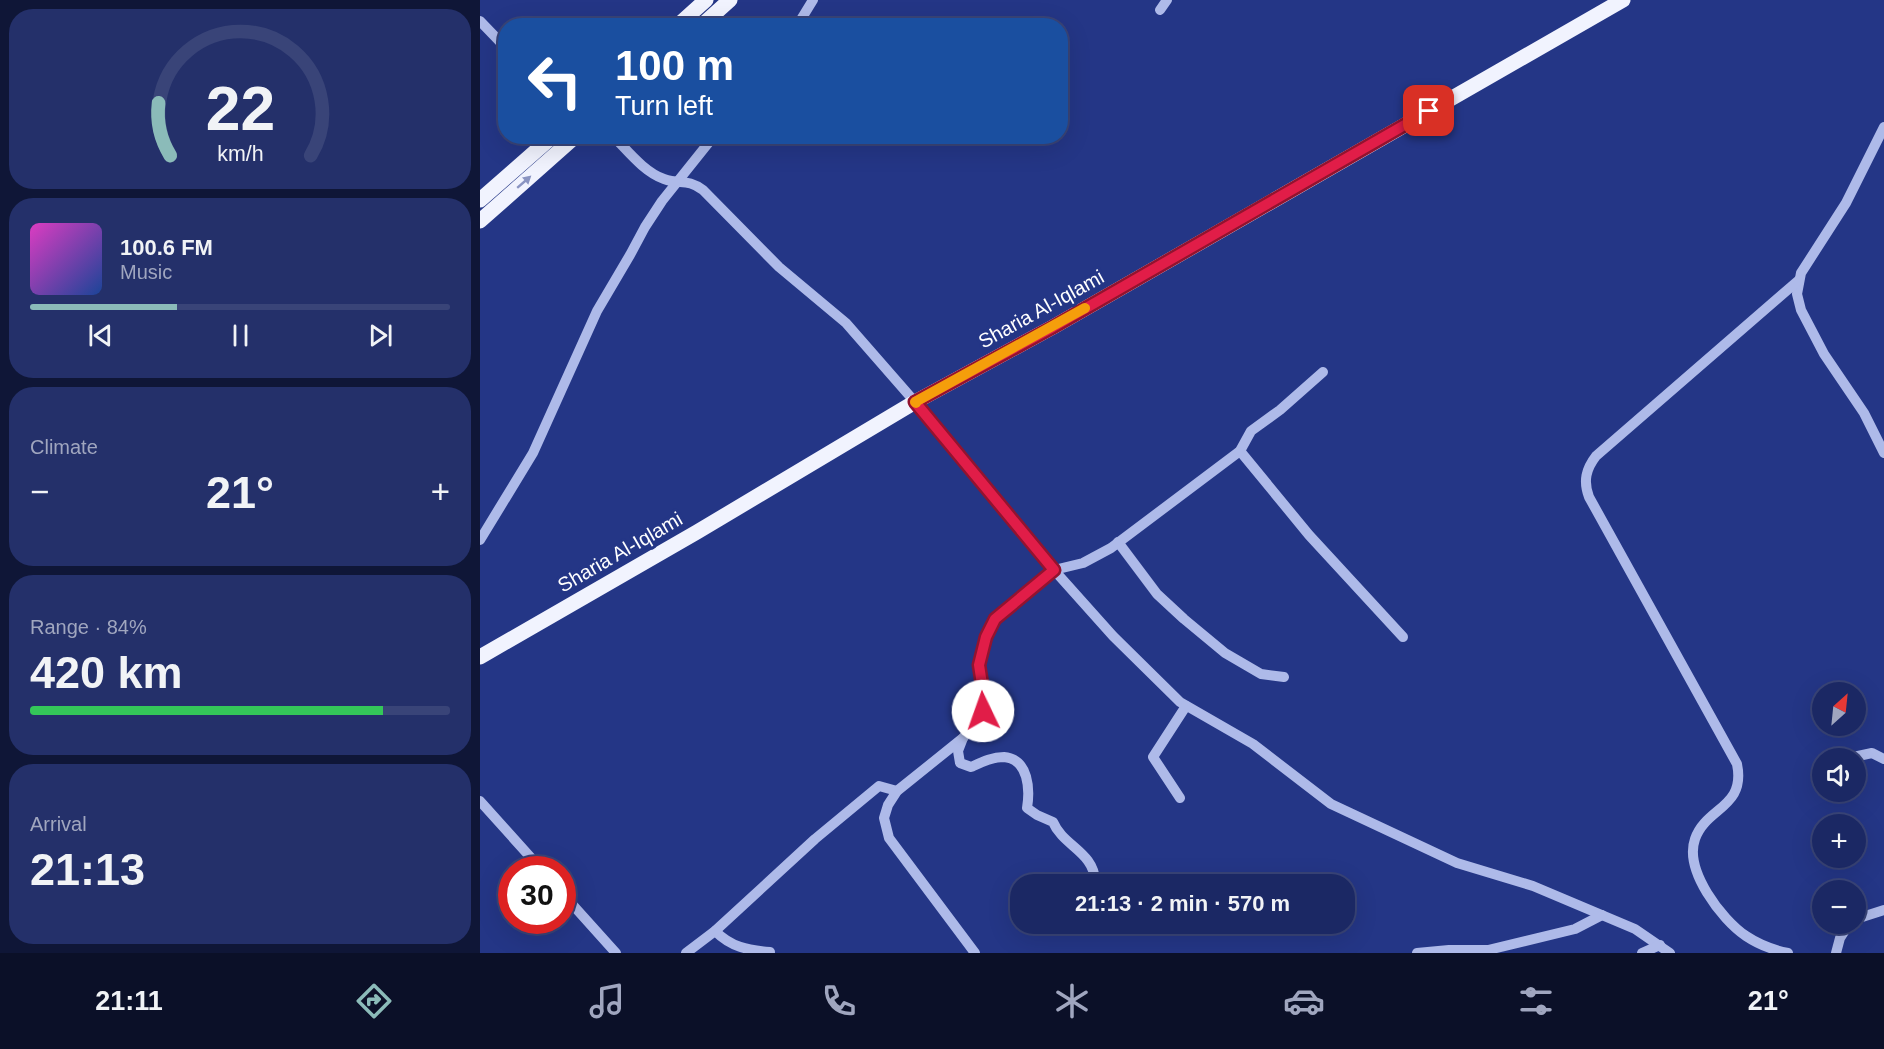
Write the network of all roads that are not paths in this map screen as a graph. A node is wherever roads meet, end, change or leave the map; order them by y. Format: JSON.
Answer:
{"nodes":[{"id":1,"x":706,"y":0,"type":"edge"},
{"id":2,"x":730,"y":0,"type":"edge"},
{"id":3,"x":813,"y":0,"type":"edge"},
{"id":4,"x":1623,"y":0,"type":"edge"},
{"id":5,"x":686,"y":18,"type":"edge"},
{"id":6,"x":710,"y":18,"type":"edge"},
{"id":7,"x":802,"y":18,"type":"edge"},
{"id":8,"x":480,"y":21,"type":"edge"},
{"id":9,"x":498,"y":40,"type":"edge"},
{"id":10,"x":1884,"y":127,"type":"edge"},
{"id":11,"x":545,"y":144,"type":"edge"},
{"id":12,"x":567,"y":144,"type":"edge"},
{"id":13,"x":622,"y":144,"type":"edge"},
{"id":14,"x":708,"y":144,"type":"edge"},
{"id":15,"x":679,"y":181,"type":"junction"},
{"id":16,"x":480,"y":200,"type":"edge"},
{"id":17,"x":480,"y":221,"type":"edge"},
{"id":18,"x":1799,"y":280,"type":"junction"},
{"id":19,"x":1323,"y":372,"type":"dead end"},
{"id":20,"x":915,"y":402,"type":"junction"},
{"id":21,"x":1240,"y":451,"type":"junction"},
{"id":22,"x":1884,"y":453,"type":"edge"},
{"id":23,"x":480,"y":540,"type":"edge"},
{"id":24,"x":1118,"y":542,"type":"junction"},
{"id":25,"x":1054,"y":570,"type":"junction"},
{"id":26,"x":1403,"y":637,"type":"dead end"},
{"id":27,"x":480,"y":657,"type":"edge"},
{"id":28,"x":1284,"y":677,"type":"dead end"},
{"id":29,"x":1186,"y":706,"type":"junction"},
{"id":30,"x":963,"y":738,"type":"junction"},
{"id":31,"x":1866,"y":754,"type":"edge"},
{"id":32,"x":1884,"y":759,"type":"edge"},
{"id":33,"x":897,"y":791,"type":"junction"},
{"id":34,"x":1180,"y":798,"type":"dead end"},
{"id":35,"x":480,"y":801,"type":"edge"},
{"id":36,"x":529,"y":856,"type":"edge"},
{"id":37,"x":1095,"y":874,"type":"edge"},
{"id":38,"x":576,"y":909,"type":"edge"},
{"id":39,"x":1884,"y":909,"type":"edge"},
{"id":40,"x":1602,"y":915,"type":"junction"},
{"id":41,"x":1866,"y":915,"type":"edge"},
{"id":42,"x":715,"y":931,"type":"junction"},
{"id":43,"x":1843,"y":934,"type":"edge"},
{"id":44,"x":1660,"y":945,"type":"junction"},
{"id":45,"x":770,"y":952,"type":"edge"},
{"id":46,"x":616,"y":953,"type":"edge"},
{"id":47,"x":686,"y":953,"type":"edge"},
{"id":48,"x":975,"y":953,"type":"edge"},
{"id":49,"x":1417,"y":953,"type":"edge"},
{"id":50,"x":1642,"y":953,"type":"edge"},
{"id":51,"x":1670,"y":953,"type":"edge"},
{"id":52,"x":1788,"y":953,"type":"edge"},
{"id":53,"x":1836,"y":953,"type":"edge"}],
"edges":[{"from":1,"to":5,"type":"main road"},
{"from":2,"to":6,"type":"main road"},
{"from":3,"to":7,"type":"street"},
{"from":4,"to":20,"type":"main road","name":"Sharia Al-Iqlami"},
{"from":8,"to":9,"type":"street"},
{"from":10,"to":18,"type":"street"},
{"from":11,"to":16,"type":"main road"},
{"from":17,"to":12,"type":"main road","one_way":true},
{"from":13,"to":15,"type":"street"},
{"from":14,"to":15,"type":"street"},
{"from":15,"to":20,"type":"street"},
{"from":15,"to":23,"type":"street"},
{"from":18,"to":22,"type":"street"},
{"from":18,"to":52,"type":"street"},
{"from":19,"to":21,"type":"street"},
{"from":20,"to":25,"type":"street"},
{"from":20,"to":27,"type":"main road","name":"Sharia Al-Iqlami"},
{"from":21,"to":24,"type":"street"},
{"from":21,"to":26,"type":"street"},
{"from":24,"to":25,"type":"street"},
{"from":24,"to":28,"type":"street"},
{"from":25,"to":29,"type":"street"},
{"from":25,"to":30,"type":"street"},
{"from":29,"to":34,"type":"street"},
{"from":29,"to":40,"type":"street"},
{"from":30,"to":33,"type":"street"},
{"from":30,"to":37,"type":"street"},
{"from":31,"to":32,"type":"street"},
{"from":33,"to":42,"type":"street"},
{"from":33,"to":48,"type":"street"},
{"from":35,"to":36,"type":"street"},
{"from":38,"to":46,"type":"street"},
{"from":39,"to":41,"type":"street"},
{"from":40,"to":44,"type":"street"},
{"from":40,"to":49,"type":"street"},
{"from":42,"to":45,"type":"street"},
{"from":42,"to":47,"type":"street"},
{"from":43,"to":53,"type":"street"},
{"from":44,"to":50,"type":"street"},
{"from":44,"to":51,"type":"street"}]}
